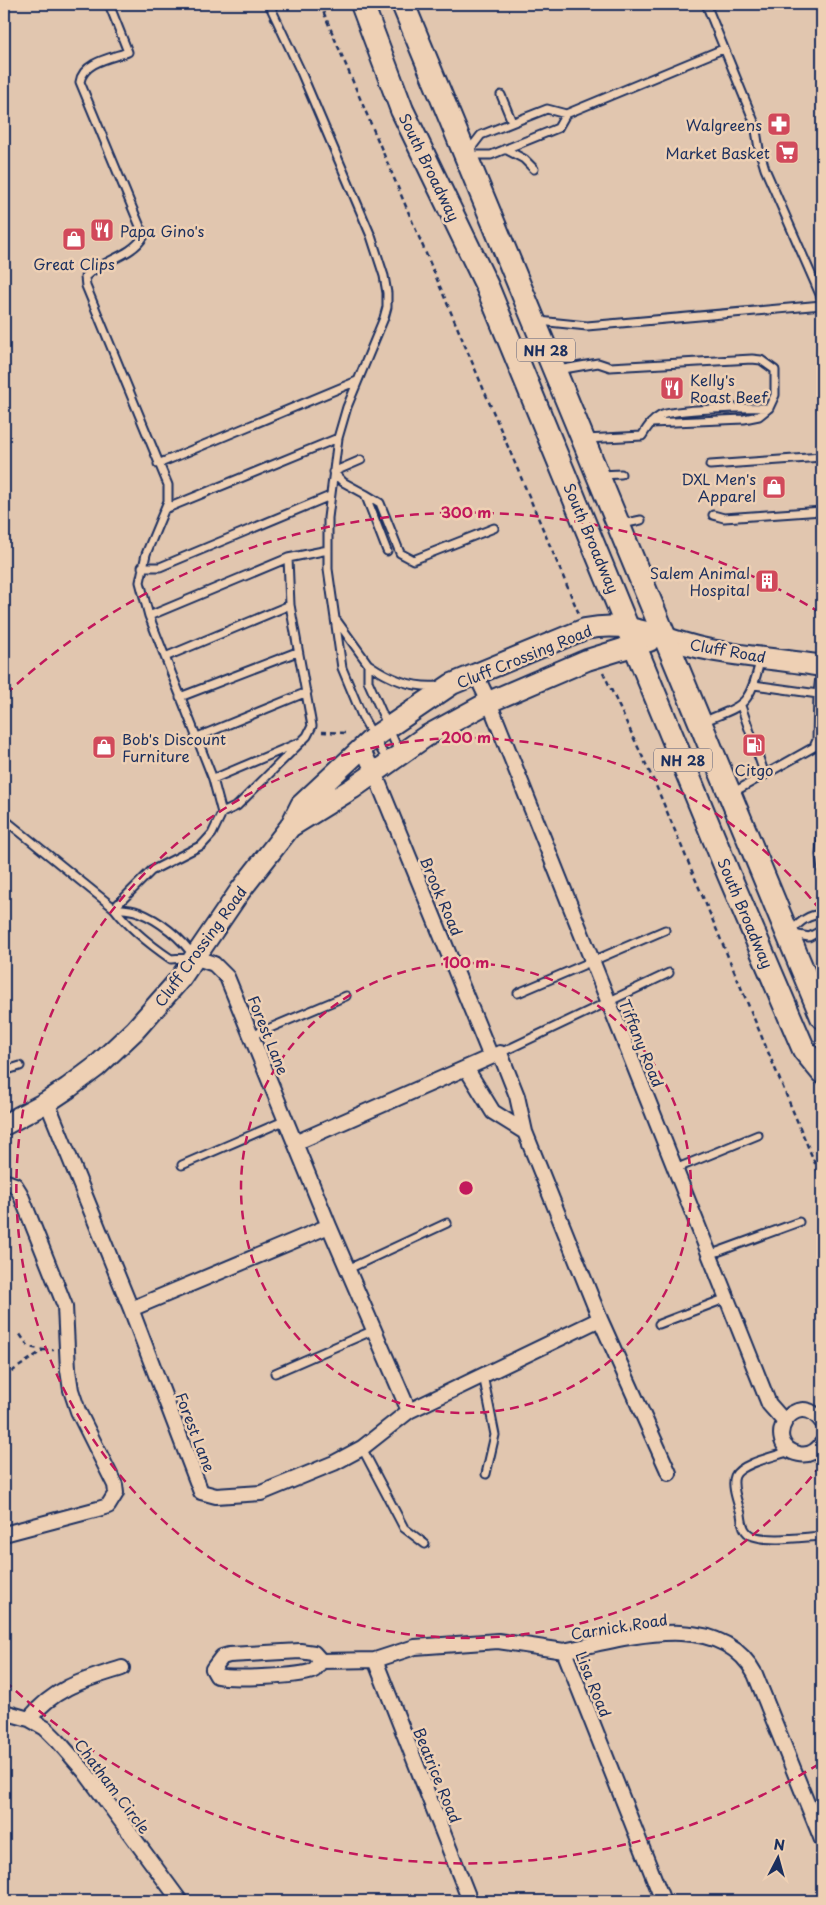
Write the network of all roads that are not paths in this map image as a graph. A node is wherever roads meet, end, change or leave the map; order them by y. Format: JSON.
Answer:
{"nodes":[{"id":1,"x":109,"y":4,"type":"edge"},
{"id":2,"x":268,"y":4,"type":"edge"},
{"id":3,"x":362,"y":4,"type":"edge"},
{"id":4,"x":403,"y":4,"type":"edge"},
{"id":5,"x":706,"y":4,"type":"edge"},
{"id":6,"x":723,"y":49,"type":"junction"},
{"id":7,"x":501,"y":95,"type":"dead end"},
{"id":8,"x":566,"y":114,"type":"junction"},
{"id":9,"x":512,"y":122,"type":"junction"},
{"id":10,"x":505,"y":150,"type":"junction"},
{"id":11,"x":466,"y":155,"type":"junction"},
{"id":12,"x":534,"y":168,"type":"dead end"},
{"id":13,"x":822,"y":298,"type":"edge"},
{"id":14,"x":822,"y":305,"type":"edge"},
{"id":15,"x":534,"y":320,"type":"junction"},
{"id":16,"x":555,"y":371,"type":"junction"},
{"id":17,"x":357,"y":380,"type":"junction"},
{"id":18,"x":769,"y":408,"type":"junction"},
{"id":19,"x":650,"y":423,"type":"junction"},
{"id":20,"x":338,"y":438,"type":"junction"},
{"id":21,"x":583,"y":439,"type":"junction"},
{"id":22,"x":822,"y":457,"type":"edge"},
{"id":23,"x":361,"y":460,"type":"dead end"},
{"id":24,"x":158,"y":464,"type":"junction"},
{"id":25,"x":710,"y":466,"type":"dead end"},
{"id":26,"x":333,"y":472,"type":"junction"},
{"id":27,"x":622,"y":474,"type":"dead end"},
{"id":28,"x":598,"y":476,"type":"junction"},
{"id":29,"x":365,"y":494,"type":"junction"},
{"id":30,"x":330,"y":496,"type":"junction"},
{"id":31,"x":165,"y":509,"type":"junction"},
{"id":32,"x":822,"y":511,"type":"edge"},
{"id":33,"x":713,"y":515,"type":"dead end"},
{"id":34,"x":641,"y":520,"type":"dead end"},
{"id":35,"x":618,"y":525,"type":"junction"},
{"id":36,"x":494,"y":528,"type":"dead end"},
{"id":37,"x":328,"y":550,"type":"junction"},
{"id":38,"x":387,"y":551,"type":"dead end"},
{"id":39,"x":288,"y":558,"type":"junction"},
{"id":40,"x":142,"y":567,"type":"junction"},
{"id":41,"x":290,"y":605,"type":"junction"},
{"id":42,"x":149,"y":616,"type":"junction"},
{"id":43,"x":336,"y":619,"type":"junction"},
{"id":44,"x":632,"y":636,"type":"junction"},
{"id":45,"x":663,"y":636,"type":"junction"},
{"id":46,"x":297,"y":652,"type":"junction"},
{"id":47,"x":761,"y":656,"type":"junction"},
{"id":48,"x":165,"y":657,"type":"junction"},
{"id":49,"x":368,"y":664,"type":"junction"},
{"id":50,"x":821,"y":666,"type":"edge"},
{"id":51,"x":475,"y":673,"type":"junction"},
{"id":52,"x":450,"y":685,"type":"junction"},
{"id":53,"x":754,"y":685,"type":"junction"},
{"id":54,"x":307,"y":692,"type":"junction"},
{"id":55,"x":818,"y":694,"type":"junction"},
{"id":56,"x":180,"y":697,"type":"junction"},
{"id":57,"x":489,"y":702,"type":"junction"},
{"id":58,"x":741,"y":706,"type":"junction"},
{"id":59,"x":700,"y":723,"type":"junction"},
{"id":60,"x":375,"y":737,"type":"junction"},
{"id":61,"x":196,"y":738,"type":"junction"},
{"id":62,"x":302,"y":741,"type":"junction"},
{"id":63,"x":387,"y":763,"type":"junction"},
{"id":64,"x":766,"y":775,"type":"junction"},
{"id":65,"x":213,"y":779,"type":"junction"},
{"id":66,"x":730,"y":794,"type":"junction"},
{"id":67,"x":222,"y":813,"type":"junction"},
{"id":68,"x":4,"y":819,"type":"edge"},
{"id":69,"x":822,"y":824,"type":"edge"},
{"id":70,"x":290,"y":827,"type":"junction"},
{"id":71,"x":822,"y":871,"type":"edge"},
{"id":72,"x":114,"y":908,"type":"junction"},
{"id":73,"x":822,"y":914,"type":"edge"},
{"id":74,"x":665,"y":930,"type":"dead end"},
{"id":75,"x":822,"y":930,"type":"edge"},
{"id":76,"x":788,"y":933,"type":"junction"},
{"id":77,"x":194,"y":957,"type":"junction"},
{"id":78,"x":593,"y":962,"type":"junction"},
{"id":79,"x":669,"y":973,"type":"dead end"},
{"id":80,"x":518,"y":993,"type":"dead end"},
{"id":81,"x":346,"y":996,"type":"dead end"},
{"id":82,"x":608,"y":1002,"type":"junction"},
{"id":83,"x":822,"y":1017,"type":"edge"},
{"id":84,"x":251,"y":1036,"type":"junction"},
{"id":85,"x":496,"y":1055,"type":"junction"},
{"id":86,"x":20,"y":1066,"type":"dead end"},
{"id":87,"x":466,"y":1068,"type":"junction"},
{"id":88,"x":4,"y":1071,"type":"edge"},
{"id":89,"x":822,"y":1072,"type":"edge"},
{"id":90,"x":46,"y":1102,"type":"junction"},
{"id":91,"x":286,"y":1120,"type":"junction"},
{"id":92,"x":4,"y":1125,"type":"edge"},
{"id":93,"x":525,"y":1132,"type":"junction"},
{"id":94,"x":758,"y":1135,"type":"dead end"},
{"id":95,"x":295,"y":1143,"type":"junction"},
{"id":96,"x":182,"y":1165,"type":"dead end"},
{"id":97,"x":675,"y":1170,"type":"junction"},
{"id":98,"x":4,"y":1181,"type":"edge"},
{"id":99,"x":799,"y":1222,"type":"dead end"},
{"id":100,"x":447,"y":1223,"type":"dead end"},
{"id":101,"x":329,"y":1226,"type":"junction"},
{"id":102,"x":709,"y":1255,"type":"junction"},
{"id":103,"x":348,"y":1269,"type":"junction"},
{"id":104,"x":727,"y":1298,"type":"junction"},
{"id":105,"x":131,"y":1309,"type":"junction"},
{"id":106,"x":600,"y":1319,"type":"junction"},
{"id":107,"x":659,"y":1324,"type":"dead end"},
{"id":108,"x":374,"y":1330,"type":"junction"},
{"id":109,"x":275,"y":1373,"type":"dead end"},
{"id":110,"x":483,"y":1375,"type":"junction"},
{"id":111,"x":409,"y":1411,"type":"junction"},
{"id":112,"x":784,"y":1421,"type":"junction"},
{"id":113,"x":822,"y":1422,"type":"edge"},
{"id":114,"x":822,"y":1443,"type":"edge"},
{"id":115,"x":362,"y":1448,"type":"junction"},
{"id":116,"x":791,"y":1451,"type":"junction"},
{"id":117,"x":670,"y":1473,"type":"dead end"},
{"id":118,"x":486,"y":1474,"type":"dead end"},
{"id":119,"x":4,"y":1534,"type":"edge"},
{"id":120,"x":822,"y":1536,"type":"edge"},
{"id":121,"x":425,"y":1544,"type":"dead end"},
{"id":122,"x":564,"y":1651,"type":"junction"},
{"id":123,"x":375,"y":1660,"type":"junction"},
{"id":124,"x":321,"y":1661,"type":"junction"},
{"id":125,"x":122,"y":1668,"type":"dead end"},
{"id":126,"x":4,"y":1712,"type":"edge"},
{"id":127,"x":29,"y":1719,"type":"junction"},
{"id":128,"x":822,"y":1840,"type":"edge"},
{"id":129,"x":180,"y":1901,"type":"edge"},
{"id":130,"x":470,"y":1901,"type":"edge"},
{"id":131,"x":663,"y":1901,"type":"edge"}],
"edges":[{"from":1,"to":24,"type":"lane"},
{"from":2,"to":17,"type":"lane"},
{"from":3,"to":44,"type":"main road","name":"South Broadway","number":"NH 28"},
{"from":4,"to":11,"type":"main road","name":"South Broadway","number":"NH 28"},
{"from":5,"to":6,"type":"lane"},
{"from":6,"to":8,"type":"lane"},
{"from":6,"to":13,"type":"lane"},
{"from":7,"to":9,"type":"lane"},
{"from":8,"to":9,"type":"lane"},
{"from":8,"to":10,"type":"lane"},
{"from":9,"to":11,"type":"lane"},
{"from":10,"to":11,"type":"lane"},
{"from":10,"to":12,"type":"lane"},
{"from":11,"to":15,"type":"main road","name":"South Broadway","number":"NH 28"},
{"from":14,"to":15,"type":"lane"},
{"from":15,"to":16,"type":"main road","name":"South Broadway","number":"NH 28"},
{"from":16,"to":18,"type":"lane"},
{"from":16,"to":21,"type":"main road","name":"South Broadway","number":"NH 28"},
{"from":17,"to":20,"type":"lane"},
{"from":17,"to":24,"type":"lane"},
{"from":18,"to":19,"type":"lane"},
{"from":18,"to":19,"type":"lane"},
{"from":19,"to":21,"type":"lane"},
{"from":20,"to":26,"type":"lane"},
{"from":20,"to":31,"type":"lane"},
{"from":21,"to":28,"type":"main road","name":"South Broadway","number":"NH 28"},
{"from":22,"to":25,"type":"lane"},
{"from":23,"to":26,"type":"lane"},
{"from":24,"to":31,"type":"lane"},
{"from":26,"to":29,"type":"lane"},
{"from":26,"to":30,"type":"lane"},
{"from":27,"to":28,"type":"lane"},
{"from":28,"to":35,"type":"main road","name":"South Broadway","number":"NH 28"},
{"from":29,"to":36,"type":"lane"},
{"from":29,"to":38,"type":"lane"},
{"from":30,"to":37,"type":"lane"},
{"from":30,"to":40,"type":"lane"},
{"from":31,"to":40,"type":"lane"},
{"from":32,"to":33,"type":"lane"},
{"from":34,"to":35,"type":"lane"},
{"from":35,"to":45,"type":"main road","name":"South Broadway","number":"NH 28"},
{"from":37,"to":39,"type":"lane"},
{"from":37,"to":43,"type":"lane"},
{"from":39,"to":41,"type":"lane"},
{"from":39,"to":42,"type":"lane"},
{"from":40,"to":42,"type":"lane"},
{"from":41,"to":46,"type":"lane"},
{"from":41,"to":48,"type":"lane"},
{"from":42,"to":48,"type":"lane"},
{"from":43,"to":49,"type":"lane"},
{"from":43,"to":60,"type":"lane"},
{"from":44,"to":45,"type":"street","name":"Cluff Crossing Road"},
{"from":44,"to":51,"type":"street","name":"Cluff Crossing Road"},
{"from":44,"to":57,"type":"street","name":"Cluff Crossing Road"},
{"from":44,"to":89,"type":"main road","name":"South Broadway","number":"NH 28"},
{"from":45,"to":47,"type":"street","name":"Cluff Road"},
{"from":45,"to":59,"type":"main road","name":"South Broadway","number":"NH 28"},
{"from":46,"to":54,"type":"lane"},
{"from":46,"to":56,"type":"lane"},
{"from":47,"to":50,"type":"street","name":"Cluff Road"},
{"from":47,"to":53,"type":"lane"},
{"from":48,"to":56,"type":"lane"},
{"from":49,"to":52,"type":"lane"},
{"from":49,"to":60,"type":"lane"},
{"from":50,"to":55,"type":"lane"},
{"from":51,"to":52,"type":"street","name":"Cluff Crossing Road"},
{"from":51,"to":57,"type":"street","name":"Tiffany Road"},
{"from":52,"to":60,"type":"street","name":"Cluff Crossing Road"},
{"from":53,"to":55,"type":"lane"},
{"from":53,"to":58,"type":"lane"},
{"from":54,"to":61,"type":"lane"},
{"from":54,"to":62,"type":"lane"},
{"from":55,"to":64,"type":"lane"},
{"from":56,"to":61,"type":"lane"},
{"from":57,"to":63,"type":"street","name":"Cluff Crossing Road"},
{"from":57,"to":78,"type":"street","name":"Tiffany Road"},
{"from":58,"to":59,"type":"lane"},
{"from":58,"to":64,"type":"lane"},
{"from":59,"to":66,"type":"main road","name":"South Broadway","number":"NH 28"},
{"from":60,"to":63,"type":"street","name":"Brook Road"},
{"from":60,"to":63,"type":"lane"},
{"from":60,"to":70,"type":"street","name":"Cluff Crossing Road"},
{"from":61,"to":65,"type":"lane"},
{"from":62,"to":65,"type":"lane"},
{"from":62,"to":67,"type":"lane"},
{"from":63,"to":70,"type":"street","name":"Cluff Crossing Road"},
{"from":63,"to":85,"type":"street","name":"Brook Road"},
{"from":64,"to":66,"type":"lane"},
{"from":65,"to":67,"type":"lane"},
{"from":66,"to":76,"type":"main road","name":"South Broadway","number":"NH 28"},
{"from":67,"to":72,"type":"lane"},
{"from":68,"to":72,"type":"lane"},
{"from":69,"to":71,"type":"lane"},
{"from":70,"to":77,"type":"street","name":"Cluff Crossing Road"},
{"from":72,"to":77,"type":"lane"},
{"from":72,"to":77,"type":"lane"},
{"from":73,"to":76,"type":"lane"},
{"from":74,"to":78,"type":"lane"},
{"from":75,"to":76,"type":"lane"},
{"from":76,"to":83,"type":"main road","name":"South Broadway","number":"NH 28"},
{"from":77,"to":84,"type":"street","name":"Forest Lane"},
{"from":77,"to":90,"type":"street","name":"Cluff Crossing Road"},
{"from":78,"to":80,"type":"lane"},
{"from":78,"to":82,"type":"street","name":"Tiffany Road"},
{"from":79,"to":82,"type":"lane"},
{"from":81,"to":84,"type":"lane"},
{"from":82,"to":85,"type":"lane"},
{"from":82,"to":97,"type":"street","name":"Tiffany Road"},
{"from":84,"to":91,"type":"street","name":"Forest Lane"},
{"from":85,"to":87,"type":"street"},
{"from":85,"to":93,"type":"street","name":"Brook Road"},
{"from":86,"to":88,"type":"lane"},
{"from":87,"to":93,"type":"street"},
{"from":87,"to":95,"type":"street"},
{"from":90,"to":92,"type":"street","name":"Cluff Crossing Road"},
{"from":90,"to":105,"type":"street","name":"Forest Lane"},
{"from":91,"to":95,"type":"street","name":"Forest Lane"},
{"from":91,"to":96,"type":"lane"},
{"from":93,"to":106,"type":"street","name":"Brook Road"},
{"from":94,"to":97,"type":"lane"},
{"from":95,"to":101,"type":"street","name":"Forest Lane"},
{"from":97,"to":102,"type":"street","name":"Tiffany Road"},
{"from":98,"to":119,"type":"street"},
{"from":99,"to":102,"type":"lane"},
{"from":100,"to":103,"type":"lane"},
{"from":101,"to":103,"type":"street","name":"Forest Lane"},
{"from":101,"to":105,"type":"street"},
{"from":102,"to":104,"type":"street","name":"Tiffany Road"},
{"from":103,"to":108,"type":"street","name":"Forest Lane"},
{"from":104,"to":107,"type":"lane"},
{"from":104,"to":112,"type":"street","name":"Tiffany Road"},
{"from":105,"to":115,"type":"street","name":"Forest Lane"},
{"from":106,"to":110,"type":"street","name":"Forest Lane"},
{"from":106,"to":117,"type":"street","name":"Brook Road"},
{"from":108,"to":109,"type":"lane"},
{"from":108,"to":111,"type":"street","name":"Forest Lane"},
{"from":110,"to":111,"type":"street","name":"Forest Lane"},
{"from":110,"to":118,"type":"lane"},
{"from":111,"to":115,"type":"street","name":"Forest Lane"},
{"from":112,"to":113,"type":"street"},
{"from":112,"to":116,"type":"street"},
{"from":114,"to":116,"type":"street"},
{"from":115,"to":121,"type":"lane"},
{"from":116,"to":120,"type":"lane"},
{"from":122,"to":123,"type":"street","name":"Lisa Road"},
{"from":122,"to":128,"type":"street","name":"Carnick Road"},
{"from":122,"to":131,"type":"street","name":"Lisa Road"},
{"from":123,"to":124,"type":"street","name":"Lisa Road"},
{"from":123,"to":130,"type":"street","name":"Beatrice Road"},
{"from":124,"to":124,"type":"street","name":"Lisa Road"},
{"from":125,"to":127,"type":"street"},
{"from":126,"to":127,"type":"street","name":"Chatham Circle"},
{"from":127,"to":129,"type":"street","name":"Chatham Circle"}]}
